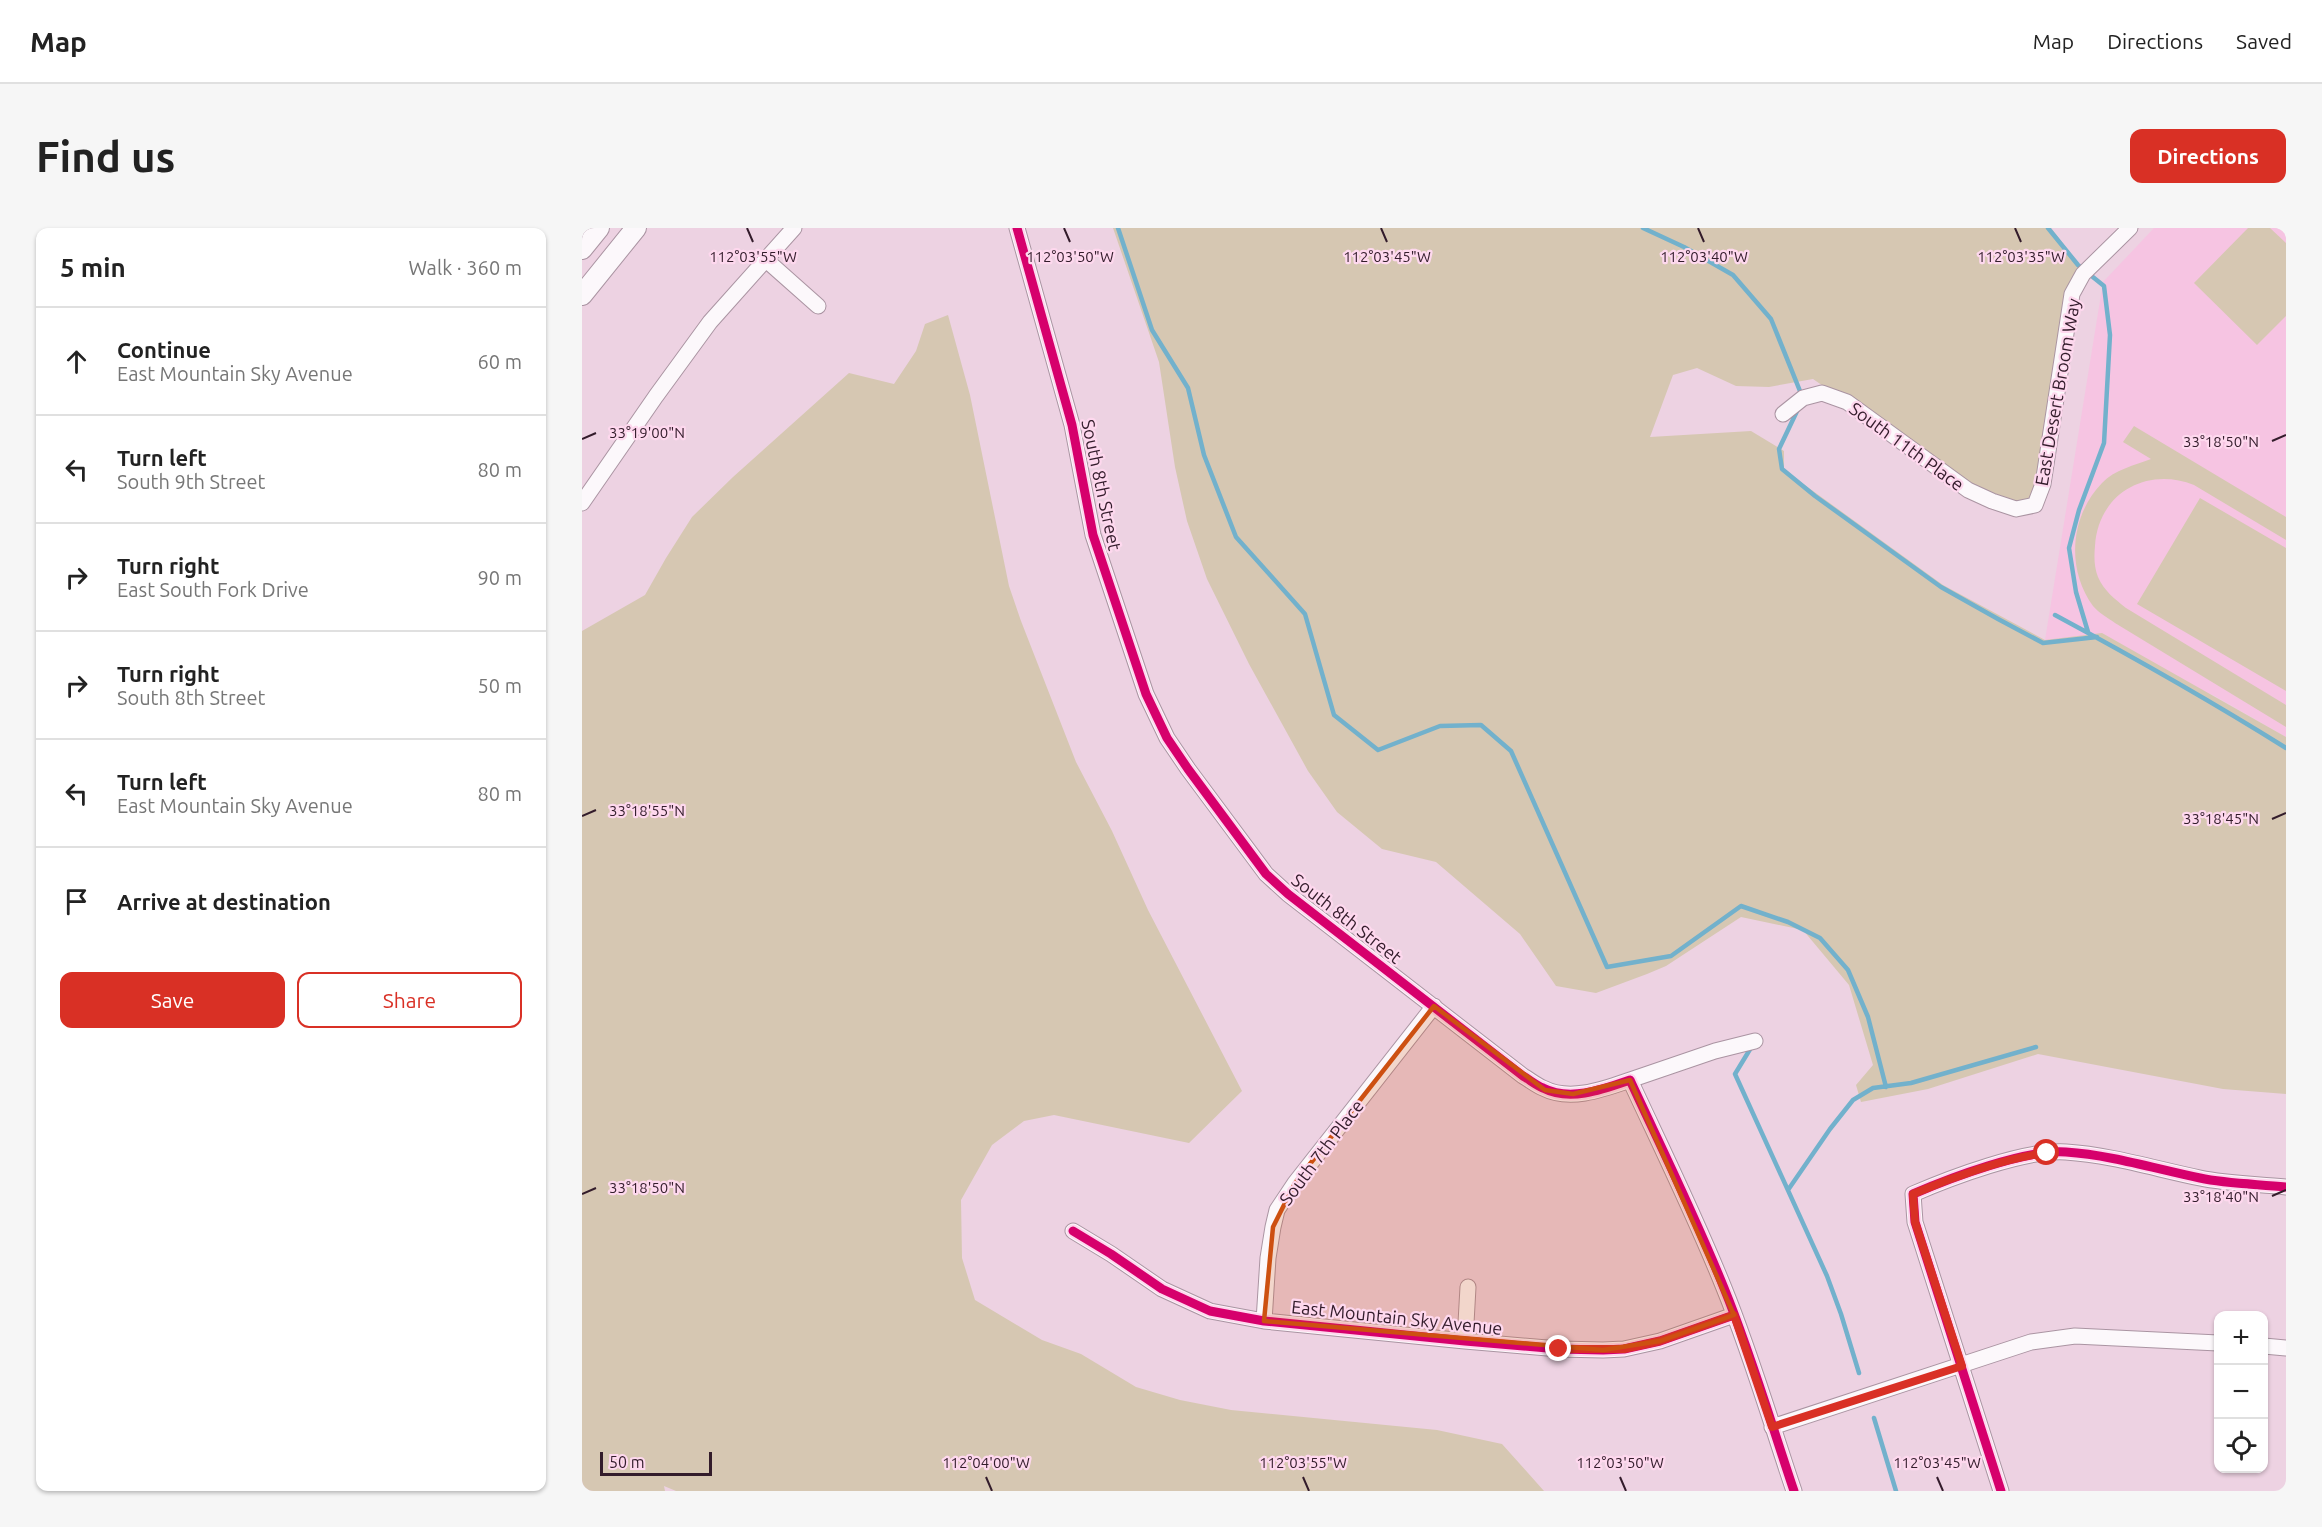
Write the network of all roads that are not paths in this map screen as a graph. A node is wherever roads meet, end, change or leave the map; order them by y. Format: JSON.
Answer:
{"nodes":[{"id":1,"x":599,"y":228,"type":"edge"},
{"id":2,"x":636,"y":228,"type":"edge"},
{"id":3,"x":794,"y":228,"type":"edge"},
{"id":4,"x":1017,"y":228,"type":"edge"},
{"id":5,"x":2130,"y":228,"type":"edge"},
{"id":6,"x":582,"y":249,"type":"edge"},
{"id":7,"x":765,"y":259,"type":"junction"},
{"id":8,"x":582,"y":295,"type":"edge"},
{"id":9,"x":818,"y":306,"type":"dead end"},
{"id":10,"x":1783,"y":414,"type":"dead end"},
{"id":11,"x":582,"y":503,"type":"edge"},
{"id":12,"x":2035,"y":505,"type":"joint"},
{"id":13,"x":1434,"y":1006,"type":"junction"},
{"id":14,"x":1755,"y":1041,"type":"dead end"},
{"id":15,"x":1630,"y":1080,"type":"junction"},
{"id":16,"x":2286,"y":1187,"type":"edge"},
{"id":17,"x":1073,"y":1232,"type":"dead end"},
{"id":18,"x":1468,"y":1287,"type":"dead end"},
{"id":19,"x":1734,"y":1315,"type":"junction"},
{"id":20,"x":1264,"y":1321,"type":"junction"},
{"id":21,"x":1465,"y":1341,"type":"junction"},
{"id":22,"x":2214,"y":1343,"type":"edge"},
{"id":23,"x":2268,"y":1346,"type":"edge"},
{"id":24,"x":2286,"y":1348,"type":"edge"},
{"id":25,"x":1962,"y":1366,"type":"junction"},
{"id":26,"x":1772,"y":1427,"type":"junction"},
{"id":27,"x":1794,"y":1491,"type":"edge"},
{"id":28,"x":2001,"y":1491,"type":"edge"}],
"edges":[{"from":1,"to":6,"type":"street"},
{"from":2,"to":8,"type":"street"},
{"from":3,"to":7,"type":"street"},
{"from":4,"to":13,"type":"street","name":"South 8th Street"},
{"from":5,"to":12,"type":"street","name":"East Desert Broom Way"},
{"from":7,"to":9,"type":"street"},
{"from":7,"to":11,"type":"street"},
{"from":10,"to":12,"type":"street","name":"South 11th Place"},
{"from":13,"to":15,"type":"street","name":"South 8th Street"},
{"from":13,"to":20,"type":"street","name":"South 7th Place"},
{"from":14,"to":15,"type":"street","name":"South 8th Street"},
{"from":15,"to":19,"type":"street"},
{"from":16,"to":25,"type":"street"},
{"from":17,"to":20,"type":"street","name":"East Mountain Sky Avenue"},
{"from":18,"to":21,"type":"street"},
{"from":19,"to":21,"type":"street","name":"East Mountain Sky Avenue"},
{"from":19,"to":26,"type":"street"},
{"from":20,"to":21,"type":"street","name":"East Mountain Sky Avenue"},
{"from":22,"to":25,"type":"street"},
{"from":23,"to":24,"type":"street"},
{"from":25,"to":26,"type":"street"},
{"from":25,"to":28,"type":"street"},
{"from":26,"to":27,"type":"street"}]}
